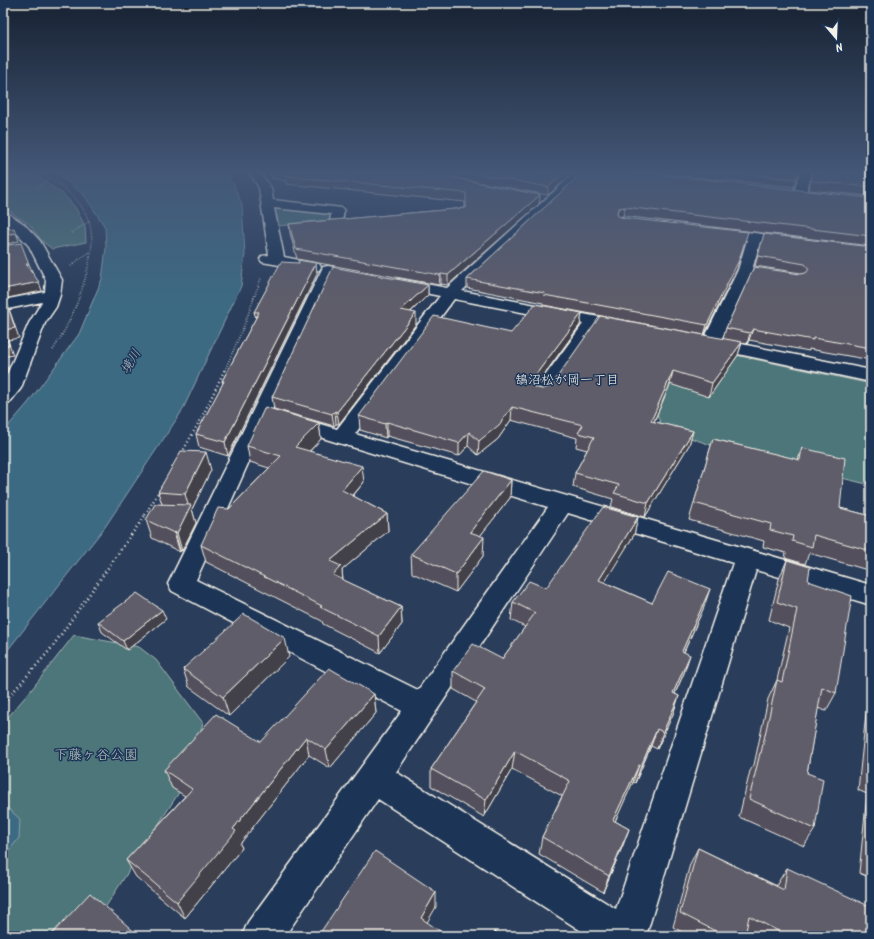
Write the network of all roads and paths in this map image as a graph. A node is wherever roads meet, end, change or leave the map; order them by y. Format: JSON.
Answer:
{"nodes":[{"id":1,"x":268,"y":215,"type":"edge"},
{"id":2,"x":337,"y":215,"type":"edge"},
{"id":3,"x":530,"y":215,"type":"edge"},
{"id":4,"x":3,"y":216,"type":"edge"},
{"id":5,"x":90,"y":222,"type":"dead end"},
{"id":6,"x":336,"y":223,"type":"edge"},
{"id":7,"x":708,"y":231,"type":"edge"},
{"id":8,"x":71,"y":233,"type":"dead end"},
{"id":9,"x":755,"y":237,"type":"junction"},
{"id":10,"x":801,"y":243,"type":"edge"},
{"id":11,"x":272,"y":260,"type":"junction"},
{"id":12,"x":388,"y":282,"type":"edge"},
{"id":13,"x":450,"y":294,"type":"junction"},
{"id":14,"x":52,"y":295,"type":"junction"},
{"id":15,"x":3,"y":305,"type":"edge"},
{"id":16,"x":593,"y":321,"type":"junction"},
{"id":17,"x":637,"y":329,"type":"edge"},
{"id":18,"x":871,"y":376,"type":"edge"},
{"id":19,"x":541,"y":395,"type":"edge"},
{"id":20,"x":3,"y":398,"type":"edge"},
{"id":21,"x":261,"y":413,"type":"junction"},
{"id":22,"x":342,"y":437,"type":"junction"},
{"id":23,"x":180,"y":456,"type":"edge"},
{"id":24,"x":168,"y":476,"type":"edge"},
{"id":25,"x":563,"y":503,"type":"junction"},
{"id":26,"x":747,"y":558,"type":"junction"},
{"id":27,"x":871,"y":595,"type":"edge"},
{"id":28,"x":3,"y":704,"type":"edge"},
{"id":29,"x":423,"y":708,"type":"junction"},
{"id":30,"x":374,"y":777,"type":"junction"},
{"id":31,"x":262,"y":936,"type":"edge"},
{"id":32,"x":625,"y":936,"type":"edge"}],
"edges":[{"from":1,"to":11,"type":"street"},
{"from":2,"to":6,"type":"street"},
{"from":3,"to":13,"type":"street"},
{"from":4,"to":14,"type":"street"},
{"from":5,"to":8,"type":"path"},
{"from":7,"to":9,"type":"street"},
{"from":9,"to":10,"type":"street"},
{"from":9,"to":18,"type":"street"},
{"from":11,"to":21,"type":"street"},
{"from":11,"to":23,"type":"path"},
{"from":12,"to":13,"type":"street"},
{"from":13,"to":16,"type":"street"},
{"from":13,"to":22,"type":"street"},
{"from":14,"to":15,"type":"street"},
{"from":14,"to":20,"type":"street"},
{"from":16,"to":17,"type":"street"},
{"from":16,"to":19,"type":"street"},
{"from":21,"to":22,"type":"street"},
{"from":21,"to":29,"type":"street"},
{"from":22,"to":25,"type":"street"},
{"from":24,"to":28,"type":"path"},
{"from":25,"to":26,"type":"street"},
{"from":25,"to":29,"type":"street"},
{"from":26,"to":27,"type":"street"},
{"from":26,"to":32,"type":"street"},
{"from":29,"to":30,"type":"street"},
{"from":30,"to":31,"type":"street"},
{"from":30,"to":32,"type":"street"}]}
